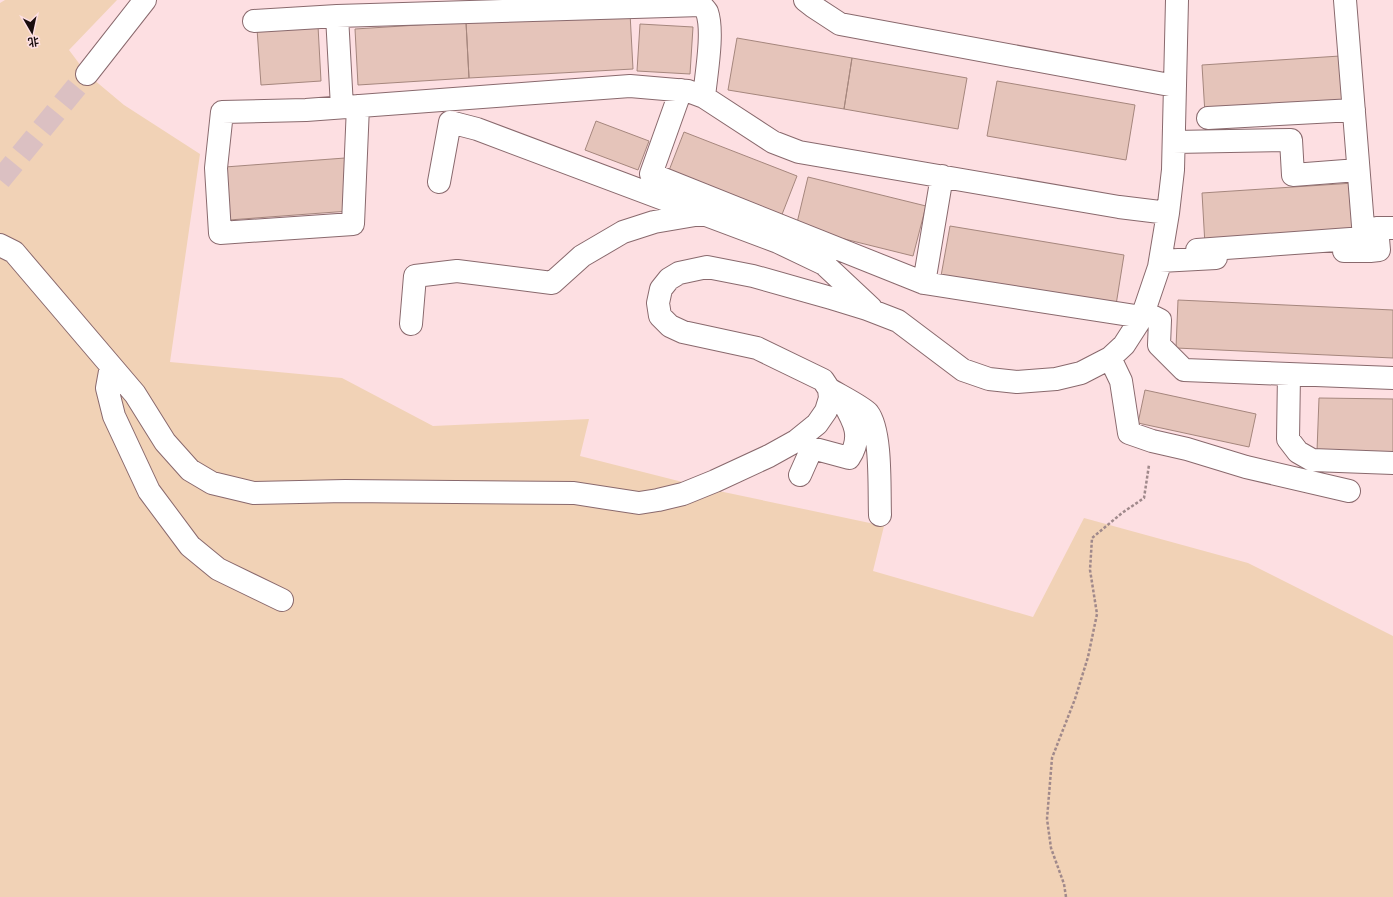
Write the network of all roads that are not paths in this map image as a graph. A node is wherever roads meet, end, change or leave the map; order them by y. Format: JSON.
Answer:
{"nodes":[{"id":1,"x":145,"y":0,"type":"edge"},
{"id":2,"x":805,"y":0,"type":"edge"},
{"id":3,"x":1178,"y":0,"type":"edge"},
{"id":4,"x":1345,"y":0,"type":"edge"},
{"id":5,"x":337,"y":16,"type":"junction"},
{"id":6,"x":254,"y":21,"type":"dead end"},
{"id":7,"x":87,"y":74,"type":"tunnel mouth"},
{"id":8,"x":1175,"y":86,"type":"junction"},
{"id":9,"x":681,"y":90,"type":"junction"},
{"id":10,"x":704,"y":97,"type":"junction"},
{"id":11,"x":350,"y":106,"type":"junction"},
{"id":12,"x":1354,"y":110,"type":"junction"},
{"id":13,"x":1208,"y":118,"type":"dead end"},
{"id":14,"x":1174,"y":142,"type":"junction"},
{"id":15,"x":1358,"y":170,"type":"junction"},
{"id":16,"x":942,"y":176,"type":"junction"},
{"id":17,"x":439,"y":182,"type":"dead end"},
{"id":18,"x":1168,"y":213,"type":"junction"},
{"id":19,"x":702,"y":214,"type":"junction"},
{"id":20,"x":1393,"y":228,"type":"edge"},
{"id":21,"x":0,"y":245,"type":"edge"},
{"id":22,"x":1197,"y":250,"type":"dead end"},
{"id":23,"x":1160,"y":261,"type":"junction"},
{"id":24,"x":924,"y":283,"type":"junction"},
{"id":25,"x":876,"y":312,"type":"junction"},
{"id":26,"x":1143,"y":314,"type":"junction"},
{"id":27,"x":411,"y":324,"type":"dead end"},
{"id":28,"x":1110,"y":358,"type":"junction"},
{"id":29,"x":111,"y":366,"type":"junction"},
{"id":30,"x":1289,"y":374,"type":"junction"},
{"id":31,"x":1393,"y":378,"type":"edge"},
{"id":32,"x":834,"y":392,"type":"junction"},
{"id":33,"x":1393,"y":463,"type":"edge"},
{"id":34,"x":800,"y":475,"type":"dead end"},
{"id":35,"x":1349,"y":492,"type":"dead end"},
{"id":36,"x":880,"y":515,"type":"dead end"},
{"id":37,"x":282,"y":600,"type":"dead end"}],
"edges":[{"from":1,"to":7,"type":"main road"},
{"from":2,"to":8,"type":"main road"},
{"from":3,"to":8,"type":"main road"},
{"from":4,"to":12,"type":"main road"},
{"from":5,"to":6,"type":"main road"},
{"from":5,"to":10,"type":"main road"},
{"from":5,"to":11,"type":"main road"},
{"from":8,"to":14,"type":"main road"},
{"from":9,"to":10,"type":"main road"},
{"from":9,"to":11,"type":"main road"},
{"from":9,"to":24,"type":"main road"},
{"from":10,"to":16,"type":"main road"},
{"from":11,"to":11,"type":"main road"},
{"from":12,"to":13,"type":"main road"},
{"from":12,"to":15,"type":"main road"},
{"from":14,"to":15,"type":"main road"},
{"from":14,"to":18,"type":"main road"},
{"from":15,"to":22,"type":"main road"},
{"from":16,"to":18,"type":"main road"},
{"from":16,"to":24,"type":"main road"},
{"from":17,"to":19,"type":"main road"},
{"from":18,"to":23,"type":"main road"},
{"from":19,"to":25,"type":"main road"},
{"from":19,"to":27,"type":"main road"},
{"from":20,"to":23,"type":"main road"},
{"from":21,"to":29,"type":"main road"},
{"from":23,"to":26,"type":"main road"},
{"from":24,"to":26,"type":"main road"},
{"from":25,"to":28,"type":"main road"},
{"from":25,"to":32,"type":"main road"},
{"from":26,"to":28,"type":"main road"},
{"from":26,"to":30,"type":"main road"},
{"from":28,"to":35,"type":"main road"},
{"from":29,"to":32,"type":"main road"},
{"from":29,"to":37,"type":"main road"},
{"from":30,"to":31,"type":"main road"},
{"from":30,"to":33,"type":"main road"},
{"from":32,"to":34,"type":"main road"},
{"from":32,"to":36,"type":"main road"}]}
